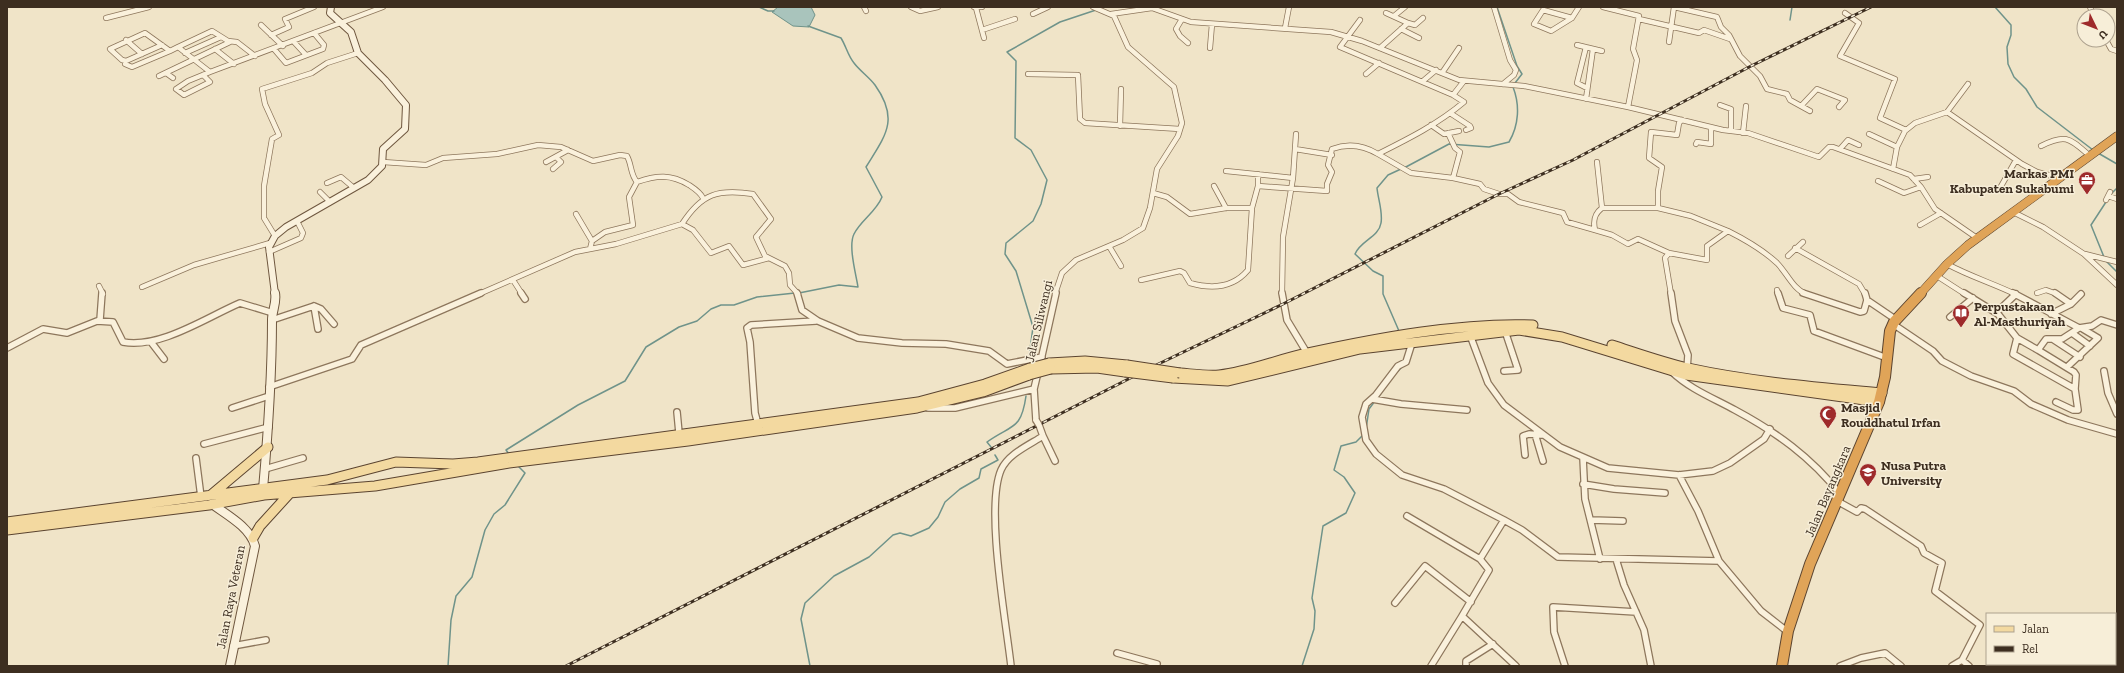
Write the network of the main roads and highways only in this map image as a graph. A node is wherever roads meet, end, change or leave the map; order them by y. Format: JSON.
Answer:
{"nodes":[{"id":1,"x":2117,"y":136,"type":"edge"},
{"id":2,"x":1029,"y":365,"type":"junction"},
{"id":3,"x":1671,"y":367,"type":"junction"},
{"id":4,"x":1177,"y":376,"type":"junction"},
{"id":5,"x":1880,"y":398,"type":"junction"},
{"id":6,"x":268,"y":447,"type":"road end"},
{"id":7,"x":590,"y":449,"type":"junction"},
{"id":8,"x":290,"y":494,"type":"junction"},
{"id":9,"x":211,"y":500,"type":"junction"},
{"id":10,"x":76,"y":512,"type":"junction"},
{"id":11,"x":7,"y":522,"type":"edge"},
{"id":12,"x":71,"y":522,"type":"junction"},
{"id":13,"x":7,"y":530,"type":"edge"},
{"id":14,"x":253,"y":538,"type":"road end"},
{"id":15,"x":1782,"y":666,"type":"edge"}],
"edges":[{"from":1,"to":5,"type":"highway","name":"Jalan Bayangkara"},
{"from":2,"to":4,"type":"main road","bridge":true},
{"from":2,"to":7,"type":"main road"},
{"from":2,"to":7,"type":"main road"},
{"from":3,"to":4,"type":"main road"},
{"from":3,"to":4,"type":"main road"},
{"from":3,"to":5,"type":"main road"},
{"from":5,"to":15,"type":"highway","name":"Jalan Bayangkara"},
{"from":6,"to":9,"type":"main road"},
{"from":7,"to":8,"type":"main road"},
{"from":7,"to":9,"type":"main road"},
{"from":8,"to":9,"type":"main road"},
{"from":8,"to":14,"type":"main road"},
{"from":9,"to":10,"type":"main road"},
{"from":9,"to":12,"type":"main road"},
{"from":10,"to":11,"type":"main road"},
{"from":10,"to":12,"type":"main road"},
{"from":12,"to":13,"type":"main road"}]}
